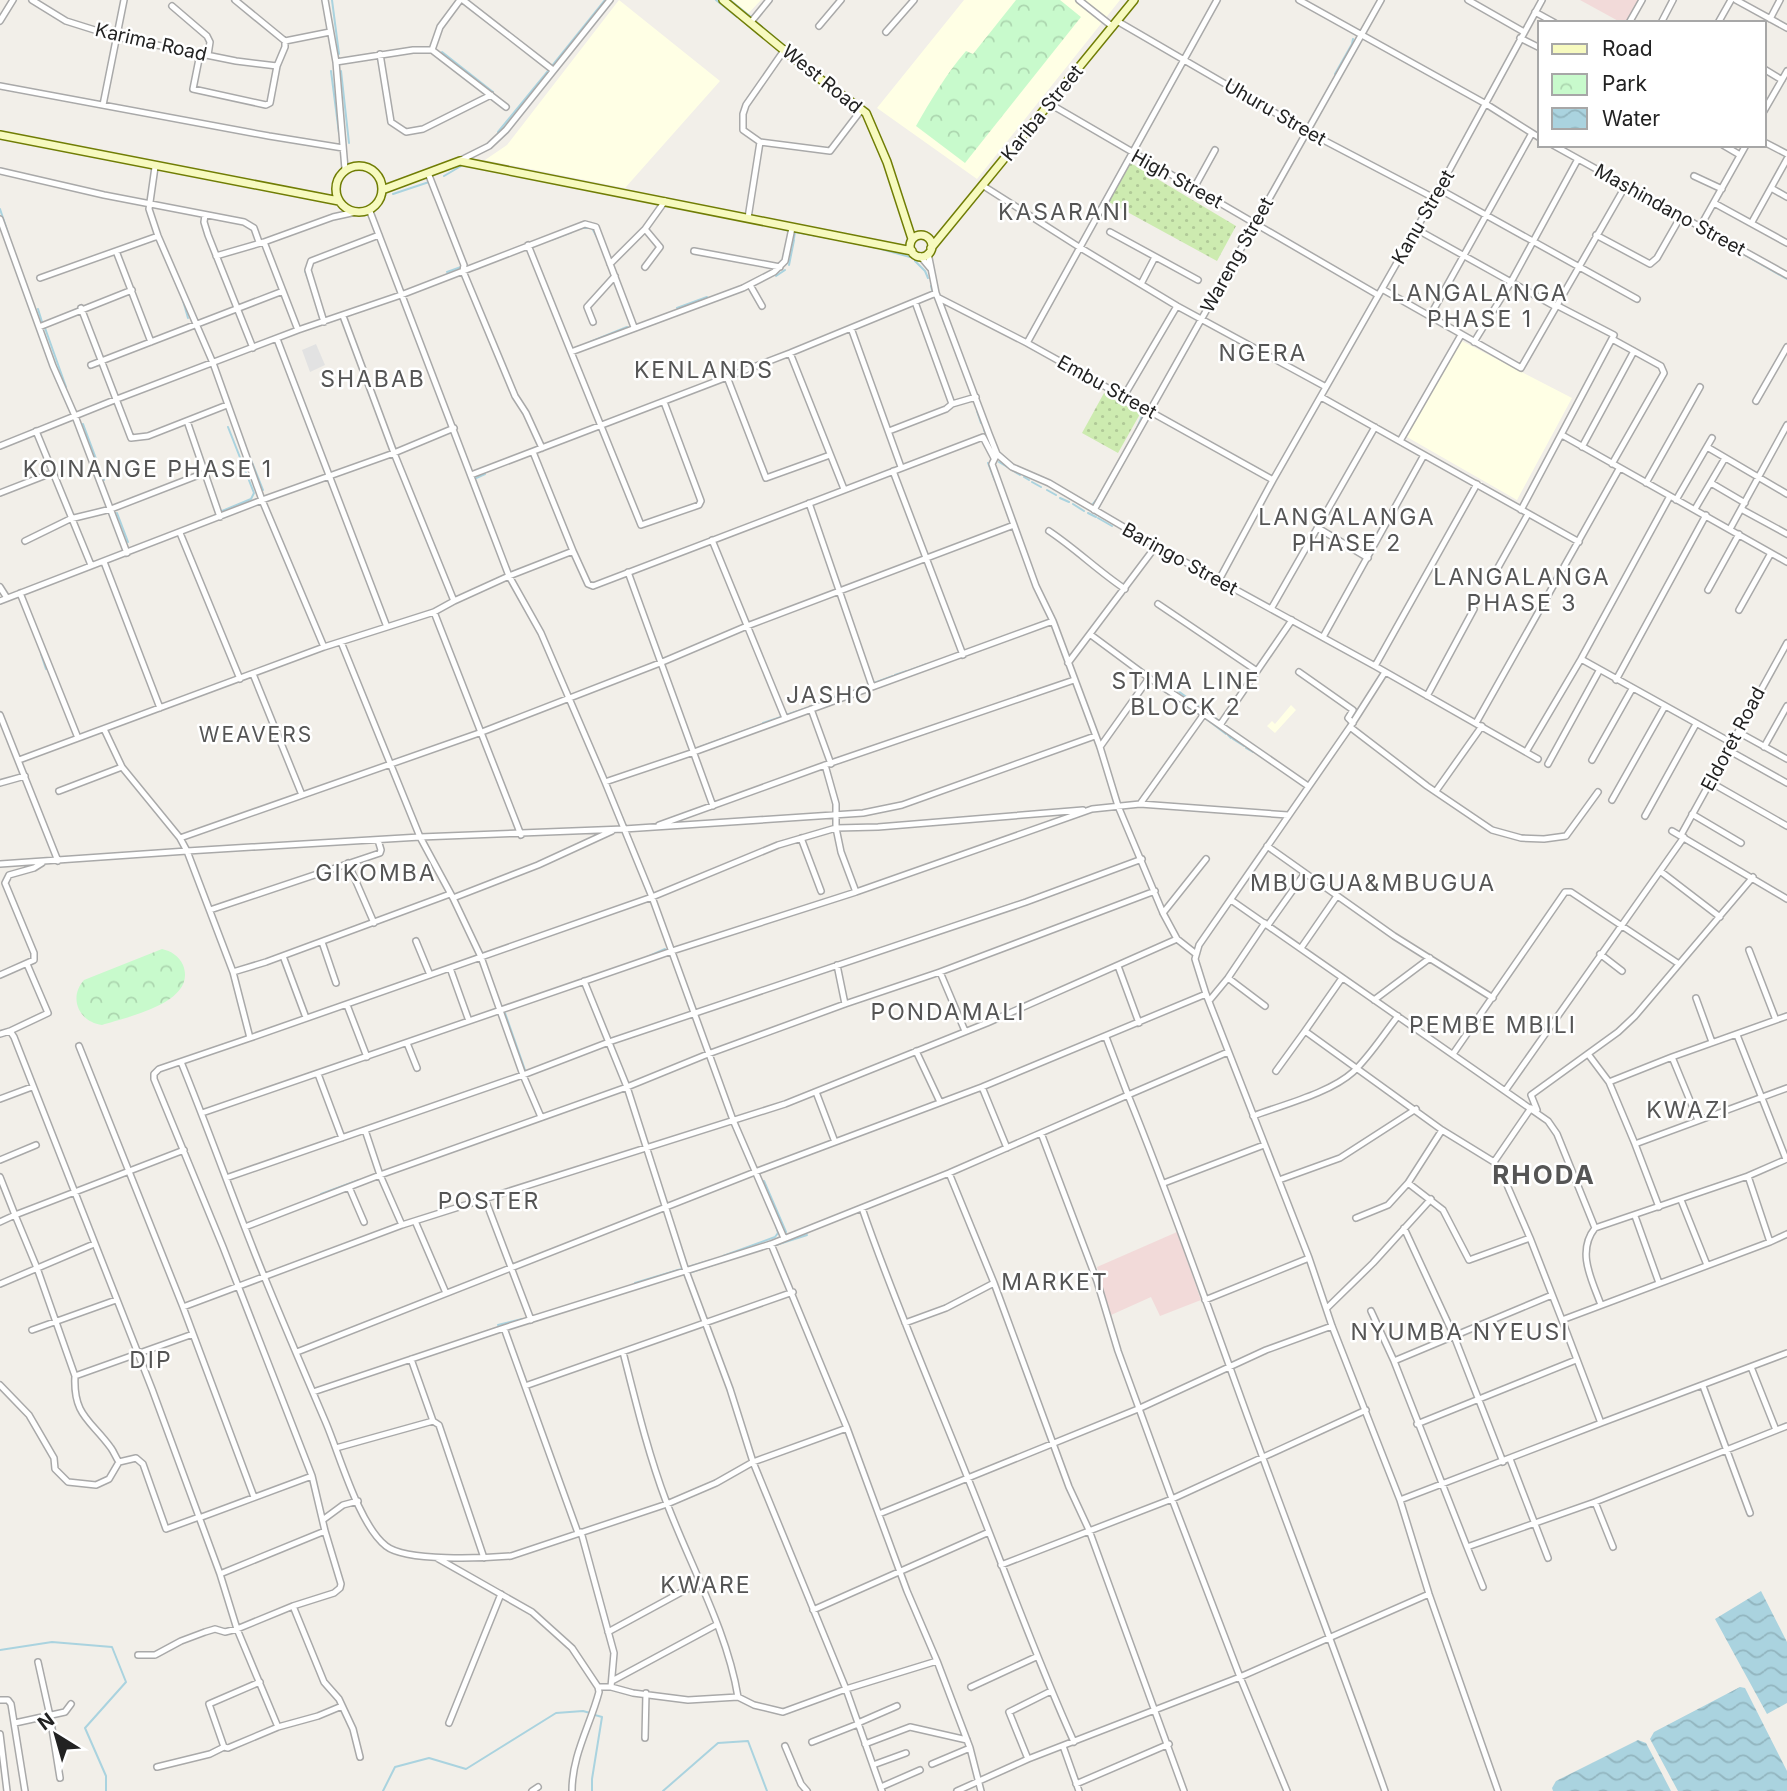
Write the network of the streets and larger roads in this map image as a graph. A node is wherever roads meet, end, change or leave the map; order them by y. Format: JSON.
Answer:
{"nodes":[{"id":1,"x":13,"y":0,"type":"edge"},
{"id":2,"x":32,"y":0,"type":"edge"},
{"id":3,"x":124,"y":0,"type":"edge"},
{"id":4,"x":235,"y":0,"type":"edge"},
{"id":5,"x":325,"y":0,"type":"edge"},
{"id":6,"x":462,"y":0,"type":"edge"},
{"id":7,"x":610,"y":0,"type":"edge"},
{"id":8,"x":723,"y":0,"type":"edge"},
{"id":9,"x":769,"y":0,"type":"edge"},
{"id":10,"x":841,"y":0,"type":"edge"},
{"id":11,"x":914,"y":0,"type":"edge"},
{"id":12,"x":1079,"y":0,"type":"edge"},
{"id":13,"x":1134,"y":0,"type":"edge"},
{"id":14,"x":1217,"y":0,"type":"edge"},
{"id":15,"x":1299,"y":0,"type":"edge"},
{"id":16,"x":1381,"y":0,"type":"edge"},
{"id":17,"x":1468,"y":0,"type":"edge"},
{"id":18,"x":1542,"y":0,"type":"edge"},
{"id":19,"x":1642,"y":0,"type":"edge"},
{"id":20,"x":1673,"y":0,"type":"edge"},
{"id":21,"x":1734,"y":0,"type":"edge"},
{"id":22,"x":1780,"y":0,"type":"edge"},
{"id":23,"x":172,"y":6,"type":"dead end"},
{"id":24,"x":1535,"y":12,"type":"junction"},
{"id":25,"x":1770,"y":19,"type":"junction"},
{"id":26,"x":0,"y":20,"type":"edge"},
{"id":27,"x":1551,"y":21,"type":"edge"},
{"id":28,"x":1630,"y":21,"type":"edge"},
{"id":29,"x":1662,"y":21,"type":"edge"},
{"id":30,"x":1719,"y":21,"type":"edge"},
{"id":31,"x":751,"y":23,"type":"junction"},
{"id":32,"x":1115,"y":24,"type":"junction"},
{"id":33,"x":819,"y":26,"type":"dead end"},
{"id":34,"x":1787,"y":28,"type":"edge"},
{"id":35,"x":330,"y":32,"type":"junction"},
{"id":36,"x":886,"y":32,"type":"dead end"},
{"id":37,"x":1362,"y":34,"type":"junction"},
{"id":38,"x":1522,"y":35,"type":"junction"},
{"id":39,"x":117,"y":37,"type":"junction"},
{"id":40,"x":285,"y":41,"type":"junction"},
{"id":41,"x":1538,"y":47,"type":"edge"},
{"id":42,"x":785,"y":49,"type":"junction"},
{"id":43,"x":432,"y":50,"type":"junction"},
{"id":44,"x":200,"y":54,"type":"junction"},
{"id":45,"x":380,"y":54,"type":"junction"},
{"id":46,"x":208,"y":55,"type":"junction"},
{"id":47,"x":1183,"y":60,"type":"junction"},
{"id":48,"x":336,"y":62,"type":"junction"},
{"id":49,"x":276,"y":66,"type":"junction"},
{"id":50,"x":554,"y":70,"type":"junction"},
{"id":51,"x":1766,"y":70,"type":"edge"},
{"id":52,"x":1787,"y":71,"type":"edge"},
{"id":53,"x":1782,"y":80,"type":"junction"},
{"id":54,"x":0,"y":86,"type":"edge"},
{"id":55,"x":491,"y":96,"type":"junction"},
{"id":56,"x":1050,"y":104,"type":"junction"},
{"id":57,"x":1486,"y":104,"type":"junction"},
{"id":58,"x":103,"y":106,"type":"junction"},
{"id":59,"x":506,"y":107,"type":"dead end"},
{"id":60,"x":1766,"y":107,"type":"edge"},
{"id":61,"x":862,"y":109,"type":"junction"},
{"id":62,"x":1308,"y":132,"type":"junction"},
{"id":63,"x":1532,"y":133,"type":"junction"},
{"id":64,"x":0,"y":135,"type":"edge"},
{"id":65,"x":1538,"y":137,"type":"edge"},
{"id":66,"x":760,"y":142,"type":"junction"},
{"id":67,"x":1766,"y":143,"type":"edge"},
{"id":68,"x":1560,"y":147,"type":"edge"},
{"id":69,"x":1726,"y":147,"type":"edge"},
{"id":70,"x":1745,"y":147,"type":"edge"},
{"id":71,"x":343,"y":148,"type":"junction"},
{"id":72,"x":1215,"y":150,"type":"dead end"},
{"id":73,"x":1132,"y":153,"type":"junction"},
{"id":74,"x":1740,"y":155,"type":"junction"},
{"id":75,"x":1787,"y":156,"type":"edge"},
{"id":76,"x":1578,"y":159,"type":"junction"},
{"id":77,"x":460,"y":161,"type":"junction"},
{"id":78,"x":155,"y":167,"type":"junction"},
{"id":79,"x":345,"y":169,"type":"junction"},
{"id":80,"x":0,"y":171,"type":"edge"},
{"id":81,"x":428,"y":173,"type":"junction"},
{"id":82,"x":1694,"y":176,"type":"dead end"},
{"id":83,"x":982,"y":185,"type":"junction"},
{"id":84,"x":1626,"y":185,"type":"junction"},
{"id":85,"x":1194,"y":188,"type":"junction"},
{"id":86,"x":1771,"y":188,"type":"junction"},
{"id":87,"x":1439,"y":189,"type":"junction"},
{"id":88,"x":1721,"y":189,"type":"junction"},
{"id":89,"x":382,"y":190,"type":"junction"},
{"id":90,"x":1787,"y":197,"type":"edge"},
{"id":91,"x":1434,"y":198,"type":"junction"},
{"id":92,"x":339,"y":201,"type":"junction"},
{"id":93,"x":665,"y":201,"type":"junction"},
{"id":94,"x":150,"y":202,"type":"junction"},
{"id":95,"x":1714,"y":204,"type":"junction"},
{"id":96,"x":369,"y":209,"type":"junction"},
{"id":97,"x":356,"y":212,"type":"junction"},
{"id":98,"x":1486,"y":214,"type":"junction"},
{"id":99,"x":205,"y":215,"type":"junction"},
{"id":100,"x":1681,"y":216,"type":"junction"},
{"id":101,"x":748,"y":218,"type":"junction"},
{"id":102,"x":906,"y":218,"type":"junction"},
{"id":103,"x":0,"y":219,"type":"edge"},
{"id":104,"x":1752,"y":222,"type":"junction"},
{"id":105,"x":1254,"y":223,"type":"junction"},
{"id":106,"x":949,"y":227,"type":"junction"},
{"id":107,"x":1700,"y":227,"type":"junction"},
{"id":108,"x":792,"y":228,"type":"junction"},
{"id":109,"x":645,"y":229,"type":"junction"},
{"id":110,"x":1416,"y":229,"type":"junction"},
{"id":111,"x":1110,"y":232,"type":"dead end"},
{"id":112,"x":379,"y":235,"type":"junction"},
{"id":113,"x":1596,"y":235,"type":"junction"},
{"id":114,"x":159,"y":236,"type":"junction"},
{"id":115,"x":924,"y":236,"type":"junction"},
{"id":116,"x":1532,"y":241,"type":"junction"},
{"id":117,"x":262,"y":242,"type":"junction"},
{"id":118,"x":1787,"y":243,"type":"edge"},
{"id":119,"x":912,"y":244,"type":"junction"},
{"id":120,"x":528,"y":245,"type":"junction"},
{"id":121,"x":1079,"y":247,"type":"junction"},
{"id":122,"x":116,"y":250,"type":"junction"},
{"id":123,"x":694,"y":251,"type":"dead end"},
{"id":124,"x":927,"y":252,"type":"junction"},
{"id":125,"x":1464,"y":255,"type":"junction"},
{"id":126,"x":216,"y":256,"type":"junction"},
{"id":127,"x":1156,"y":257,"type":"junction"},
{"id":128,"x":610,"y":264,"type":"junction"},
{"id":129,"x":645,"y":267,"type":"dead end"},
{"id":130,"x":780,"y":267,"type":"junction"},
{"id":131,"x":1579,"y":267,"type":"junction"},
{"id":132,"x":463,"y":271,"type":"junction"},
{"id":133,"x":1787,"y":275,"type":"edge"},
{"id":134,"x":615,"y":276,"type":"junction"},
{"id":135,"x":40,"y":278,"type":"dead end"},
{"id":136,"x":1198,"y":280,"type":"dead end"},
{"id":137,"x":1511,"y":282,"type":"junction"},
{"id":138,"x":1141,"y":284,"type":"junction"},
{"id":139,"x":750,"y":285,"type":"junction"},
{"id":140,"x":1382,"y":289,"type":"junction"},
{"id":141,"x":132,"y":290,"type":"junction"},
{"id":142,"x":283,"y":291,"type":"junction"},
{"id":143,"x":401,"y":295,"type":"junction"},
{"id":144,"x":1378,"y":295,"type":"junction"},
{"id":145,"x":937,"y":296,"type":"junction"},
{"id":146,"x":1637,"y":299,"type":"dead end"},
{"id":147,"x":915,"y":303,"type":"junction"},
{"id":148,"x":762,"y":306,"type":"dead end"},
{"id":149,"x":1177,"y":306,"type":"junction"},
{"id":150,"x":1556,"y":306,"type":"junction"},
{"id":151,"x":81,"y":308,"type":"junction"},
{"id":152,"x":237,"y":310,"type":"junction"},
{"id":153,"x":344,"y":316,"type":"junction"},
{"id":154,"x":1430,"y":316,"type":"junction"},
{"id":155,"x":1202,"y":319,"type":"junction"},
{"id":156,"x":324,"y":322,"type":"junction"},
{"id":157,"x":593,"y":322,"type":"dead end"},
{"id":158,"x":196,"y":325,"type":"junction"},
{"id":159,"x":39,"y":327,"type":"junction"},
{"id":160,"x":634,"y":327,"type":"junction"},
{"id":161,"x":852,"y":328,"type":"junction"},
{"id":162,"x":298,"y":330,"type":"junction"},
{"id":163,"x":1461,"y":335,"type":"junction"},
{"id":164,"x":277,"y":339,"type":"junction"},
{"id":165,"x":1612,"y":339,"type":"junction"},
{"id":166,"x":151,"y":342,"type":"junction"},
{"id":167,"x":1474,"y":342,"type":"junction"},
{"id":168,"x":1027,"y":343,"type":"junction"},
{"id":169,"x":1787,"y":347,"type":"edge"},
{"id":170,"x":253,"y":348,"type":"junction"},
{"id":171,"x":1634,"y":351,"type":"junction"},
{"id":172,"x":571,"y":352,"type":"junction"},
{"id":173,"x":790,"y":353,"type":"junction"},
{"id":174,"x":101,"y":361,"type":"junction"},
{"id":175,"x":213,"y":363,"type":"junction"},
{"id":176,"x":91,"y":365,"type":"dead end"},
{"id":177,"x":727,"y":377,"type":"junction"},
{"id":178,"x":1326,"y":387,"type":"junction"},
{"id":179,"x":1699,"y":387,"type":"dead end"},
{"id":180,"x":1124,"y":396,"type":"junction"},
{"id":181,"x":975,"y":397,"type":"junction"},
{"id":182,"x":1321,"y":397,"type":"junction"},
{"id":183,"x":117,"y":399,"type":"junction"},
{"id":184,"x":664,"y":401,"type":"junction"},
{"id":185,"x":1756,"y":401,"type":"dead end"},
{"id":186,"x":953,"y":404,"type":"junction"},
{"id":187,"x":227,"y":405,"type":"junction"},
{"id":188,"x":1150,"y":410,"type":"junction"},
{"id":189,"x":75,"y":416,"type":"junction"},
{"id":190,"x":187,"y":421,"type":"junction"},
{"id":191,"x":602,"y":424,"type":"junction"},
{"id":192,"x":1787,"y":425,"type":"edge"},
{"id":193,"x":1375,"y":427,"type":"junction"},
{"id":194,"x":454,"y":428,"type":"junction"},
{"id":195,"x":36,"y":431,"type":"junction"},
{"id":196,"x":889,"y":431,"type":"junction"},
{"id":197,"x":1562,"y":435,"type":"junction"},
{"id":198,"x":1712,"y":438,"type":"dead end"},
{"id":199,"x":1400,"y":441,"type":"junction"},
{"id":200,"x":0,"y":446,"type":"edge"},
{"id":201,"x":1581,"y":447,"type":"junction"},
{"id":202,"x":1707,"y":447,"type":"junction"},
{"id":203,"x":542,"y":448,"type":"junction"},
{"id":204,"x":533,"y":452,"type":"junction"},
{"id":205,"x":394,"y":453,"type":"junction"},
{"id":206,"x":830,"y":455,"type":"junction"},
{"id":207,"x":1424,"y":455,"type":"junction"},
{"id":208,"x":996,"y":456,"type":"junction"},
{"id":209,"x":1725,"y":458,"type":"junction"},
{"id":210,"x":1612,"y":464,"type":"junction"},
{"id":211,"x":901,"y":467,"type":"junction"},
{"id":212,"x":1619,"y":468,"type":"junction"},
{"id":213,"x":893,"y":471,"type":"junction"},
{"id":214,"x":54,"y":472,"type":"junction"},
{"id":215,"x":204,"y":474,"type":"junction"},
{"id":216,"x":328,"y":475,"type":"junction"},
{"id":217,"x":471,"y":475,"type":"junction"},
{"id":218,"x":1759,"y":478,"type":"junction"},
{"id":219,"x":1273,"y":480,"type":"junction"},
{"id":220,"x":1646,"y":482,"type":"junction"},
{"id":221,"x":1711,"y":482,"type":"junction"},
{"id":222,"x":1477,"y":484,"type":"junction"},
{"id":223,"x":844,"y":489,"type":"junction"},
{"id":224,"x":0,"y":493,"type":"edge"},
{"id":225,"x":1787,"y":494,"type":"edge"},
{"id":226,"x":1673,"y":498,"type":"junction"},
{"id":227,"x":262,"y":500,"type":"junction"},
{"id":228,"x":809,"y":503,"type":"junction"},
{"id":229,"x":1745,"y":503,"type":"junction"},
{"id":230,"x":111,"y":509,"type":"junction"},
{"id":231,"x":1695,"y":509,"type":"junction"},
{"id":232,"x":1741,"y":509,"type":"junction"},
{"id":233,"x":1094,"y":510,"type":"junction"},
{"id":234,"x":1521,"y":510,"type":"junction"},
{"id":235,"x":1528,"y":514,"type":"junction"},
{"id":236,"x":1706,"y":515,"type":"junction"},
{"id":237,"x":220,"y":517,"type":"junction"},
{"id":238,"x":70,"y":519,"type":"junction"},
{"id":239,"x":1014,"y":525,"type":"junction"},
{"id":240,"x":1318,"y":528,"type":"junction"},
{"id":241,"x":1730,"y":529,"type":"junction"},
{"id":242,"x":1049,"y":531,"type":"dead end"},
{"id":243,"x":180,"y":533,"type":"junction"},
{"id":244,"x":1739,"y":534,"type":"junction"},
{"id":245,"x":1787,"y":534,"type":"edge"},
{"id":246,"x":712,"y":540,"type":"junction"},
{"id":247,"x":25,"y":541,"type":"dead end"},
{"id":248,"x":1579,"y":542,"type":"junction"},
{"id":249,"x":1156,"y":546,"type":"junction"},
{"id":250,"x":573,"y":551,"type":"junction"},
{"id":251,"x":127,"y":553,"type":"junction"},
{"id":252,"x":1771,"y":553,"type":"junction"},
{"id":253,"x":1368,"y":558,"type":"junction"},
{"id":254,"x":925,"y":560,"type":"junction"},
{"id":255,"x":104,"y":562,"type":"junction"},
{"id":256,"x":1787,"y":562,"type":"edge"},
{"id":257,"x":91,"y":565,"type":"junction"},
{"id":258,"x":628,"y":572,"type":"junction"},
{"id":259,"x":509,"y":576,"type":"junction"},
{"id":260,"x":1219,"y":580,"type":"junction"},
{"id":261,"x":1491,"y":580,"type":"dead end"},
{"id":262,"x":0,"y":587,"type":"edge"},
{"id":263,"x":1125,"y":589,"type":"junction"},
{"id":264,"x":1708,"y":590,"type":"dead end"},
{"id":265,"x":839,"y":591,"type":"junction"},
{"id":266,"x":20,"y":593,"type":"junction"},
{"id":267,"x":7,"y":598,"type":"junction"},
{"id":268,"x":0,"y":601,"type":"edge"},
{"id":269,"x":454,"y":601,"type":"junction"},
{"id":270,"x":1158,"y":604,"type":"dead end"},
{"id":271,"x":1271,"y":609,"type":"junction"},
{"id":272,"x":1474,"y":609,"type":"dead end"},
{"id":273,"x":1739,"y":610,"type":"dead end"},
{"id":274,"x":434,"y":612,"type":"junction"},
{"id":275,"x":1292,"y":620,"type":"junction"},
{"id":276,"x":1053,"y":621,"type":"junction"},
{"id":277,"x":747,"y":626,"type":"junction"},
{"id":278,"x":387,"y":627,"type":"junction"},
{"id":279,"x":1091,"y":635,"type":"junction"},
{"id":280,"x":1323,"y":637,"type":"junction"},
{"id":281,"x":341,"y":642,"type":"junction"},
{"id":282,"x":1787,"y":643,"type":"edge"},
{"id":283,"x":324,"y":647,"type":"junction"},
{"id":284,"x":963,"y":655,"type":"junction"},
{"id":285,"x":1581,"y":659,"type":"junction"},
{"id":286,"x":660,"y":663,"type":"junction"},
{"id":287,"x":1068,"y":663,"type":"junction"},
{"id":288,"x":1375,"y":666,"type":"junction"},
{"id":289,"x":1258,"y":671,"type":"junction"},
{"id":290,"x":1599,"y":671,"type":"junction"},
{"id":291,"x":1299,"y":672,"type":"dead end"},
{"id":292,"x":1385,"y":672,"type":"junction"},
{"id":293,"x":253,"y":674,"type":"junction"},
{"id":294,"x":240,"y":678,"type":"junction"},
{"id":295,"x":1149,"y":678,"type":"junction"},
{"id":296,"x":1074,"y":680,"type":"junction"},
{"id":297,"x":1616,"y":680,"type":"junction"},
{"id":298,"x":872,"y":685,"type":"junction"},
{"id":299,"x":1632,"y":689,"type":"junction"},
{"id":300,"x":1427,"y":696,"type":"junction"},
{"id":301,"x":570,"y":697,"type":"junction"},
{"id":302,"x":1665,"y":706,"type":"junction"},
{"id":303,"x":1787,"y":706,"type":"edge"},
{"id":304,"x":160,"y":708,"type":"junction"},
{"id":305,"x":811,"y":709,"type":"junction"},
{"id":306,"x":1204,"y":715,"type":"junction"},
{"id":307,"x":785,"y":718,"type":"junction"},
{"id":308,"x":1,"y":720,"type":"edge"},
{"id":309,"x":1479,"y":724,"type":"junction"},
{"id":310,"x":1696,"y":724,"type":"junction"},
{"id":311,"x":1220,"y":725,"type":"junction"},
{"id":312,"x":1352,"y":725,"type":"junction"},
{"id":313,"x":104,"y":729,"type":"junction"},
{"id":314,"x":482,"y":732,"type":"junction"},
{"id":315,"x":1738,"y":732,"type":"junction"},
{"id":316,"x":1095,"y":736,"type":"junction"},
{"id":317,"x":78,"y":738,"type":"junction"},
{"id":318,"x":1732,"y":743,"type":"junction"},
{"id":319,"x":1100,"y":747,"type":"junction"},
{"id":320,"x":1764,"y":747,"type":"junction"},
{"id":321,"x":1728,"y":750,"type":"junction"},
{"id":322,"x":694,"y":752,"type":"junction"},
{"id":323,"x":1526,"y":752,"type":"junction"},
{"id":324,"x":1538,"y":759,"type":"dead end"},
{"id":325,"x":1787,"y":759,"type":"edge"},
{"id":326,"x":19,"y":760,"type":"junction"},
{"id":327,"x":1592,"y":760,"type":"dead end"},
{"id":328,"x":390,"y":764,"type":"junction"},
{"id":329,"x":828,"y":764,"type":"junction"},
{"id":330,"x":1548,"y":764,"type":"dead end"},
{"id":331,"x":122,"y":767,"type":"junction"},
{"id":332,"x":24,"y":776,"type":"junction"},
{"id":333,"x":605,"y":782,"type":"junction"},
{"id":334,"x":1710,"y":782,"type":"junction"},
{"id":335,"x":0,"y":783,"type":"edge"},
{"id":336,"x":1787,"y":783,"type":"edge"},
{"id":337,"x":1308,"y":786,"type":"junction"},
{"id":338,"x":59,"y":791,"type":"dead end"},
{"id":339,"x":1436,"y":791,"type":"junction"},
{"id":340,"x":1598,"y":792,"type":"dead end"},
{"id":341,"x":302,"y":795,"type":"junction"},
{"id":342,"x":1612,"y":800,"type":"dead end"},
{"id":343,"x":1140,"y":804,"type":"junction"},
{"id":344,"x":713,"y":806,"type":"junction"},
{"id":345,"x":1118,"y":806,"type":"junction"},
{"id":346,"x":1092,"y":809,"type":"junction"},
{"id":347,"x":1692,"y":814,"type":"junction"},
{"id":348,"x":1288,"y":815,"type":"junction"},
{"id":349,"x":837,"y":816,"type":"junction"},
{"id":350,"x":1646,"y":816,"type":"dead end"},
{"id":351,"x":1787,"y":826,"type":"edge"},
{"id":352,"x":652,"y":828,"type":"junction"},
{"id":353,"x":836,"y":828,"type":"junction"},
{"id":354,"x":624,"y":829,"type":"junction"},
{"id":355,"x":615,"y":830,"type":"junction"},
{"id":356,"x":1672,"y":831,"type":"dead end"},
{"id":357,"x":521,"y":835,"type":"junction"},
{"id":358,"x":1682,"y":836,"type":"junction"},
{"id":359,"x":419,"y":837,"type":"junction"},
{"id":360,"x":180,"y":838,"type":"junction"},
{"id":361,"x":801,"y":838,"type":"junction"},
{"id":362,"x":378,"y":840,"type":"junction"},
{"id":363,"x":1741,"y":843,"type":"dead end"},
{"id":364,"x":1267,"y":846,"type":"junction"},
{"id":365,"x":187,"y":850,"type":"junction"},
{"id":366,"x":1142,"y":859,"type":"junction"},
{"id":367,"x":1206,"y":859,"type":"dead end"},
{"id":368,"x":58,"y":861,"type":"junction"},
{"id":369,"x":43,"y":862,"type":"junction"},
{"id":370,"x":348,"y":863,"type":"junction"},
{"id":371,"x":0,"y":864,"type":"edge"},
{"id":372,"x":1660,"y":871,"type":"junction"},
{"id":373,"x":1305,"y":873,"type":"junction"},
{"id":374,"x":1753,"y":877,"type":"junction"},
{"id":375,"x":821,"y":891,"type":"dead end"},
{"id":376,"x":1155,"y":891,"type":"junction"},
{"id":377,"x":856,"y":892,"type":"junction"},
{"id":378,"x":1337,"y":895,"type":"junction"},
{"id":379,"x":452,"y":896,"type":"junction"},
{"id":380,"x":652,"y":897,"type":"junction"},
{"id":381,"x":1787,"y":899,"type":"edge"},
{"id":382,"x":1231,"y":900,"type":"junction"},
{"id":383,"x":211,"y":910,"type":"junction"},
{"id":384,"x":1163,"y":913,"type":"junction"},
{"id":385,"x":1720,"y":917,"type":"junction"},
{"id":386,"x":374,"y":923,"type":"junction"},
{"id":387,"x":1266,"y":924,"type":"junction"},
{"id":388,"x":1620,"y":925,"type":"junction"},
{"id":389,"x":1177,"y":939,"type":"junction"},
{"id":390,"x":322,"y":942,"type":"junction"},
{"id":391,"x":416,"y":942,"type":"dead end"},
{"id":392,"x":1301,"y":948,"type":"junction"},
{"id":393,"x":1749,"y":950,"type":"dead end"},
{"id":394,"x":672,"y":951,"type":"junction"},
{"id":395,"x":1196,"y":954,"type":"junction"},
{"id":396,"x":1600,"y":954,"type":"junction"},
{"id":397,"x":283,"y":956,"type":"junction"},
{"id":398,"x":481,"y":957,"type":"junction"},
{"id":399,"x":1430,"y":958,"type":"junction"},
{"id":400,"x":27,"y":964,"type":"junction"},
{"id":401,"x":1679,"y":964,"type":"junction"},
{"id":402,"x":837,"y":965,"type":"junction"},
{"id":403,"x":1118,"y":967,"type":"junction"},
{"id":404,"x":450,"y":968,"type":"junction"},
{"id":405,"x":1622,"y":971,"type":"dead end"},
{"id":406,"x":233,"y":972,"type":"junction"},
{"id":407,"x":940,"y":972,"type":"junction"},
{"id":408,"x":0,"y":975,"type":"edge"},
{"id":409,"x":430,"y":975,"type":"junction"},
{"id":410,"x":1228,"y":978,"type":"junction"},
{"id":411,"x":1342,"y":978,"type":"junction"},
{"id":412,"x":584,"y":981,"type":"junction"},
{"id":413,"x":336,"y":983,"type":"dead end"},
{"id":414,"x":1207,"y":997,"type":"junction"},
{"id":415,"x":1493,"y":998,"type":"junction"},
{"id":416,"x":1696,"y":998,"type":"dead end"},
{"id":417,"x":1374,"y":1000,"type":"junction"},
{"id":418,"x":845,"y":1004,"type":"junction"},
{"id":419,"x":347,"y":1005,"type":"junction"},
{"id":420,"x":1265,"y":1006,"type":"dead end"},
{"id":421,"x":500,"y":1011,"type":"junction"},
{"id":422,"x":694,"y":1014,"type":"junction"},
{"id":423,"x":305,"y":1015,"type":"dead end"},
{"id":424,"x":1398,"y":1016,"type":"junction"},
{"id":425,"x":1787,"y":1016,"type":"edge"},
{"id":426,"x":1776,"y":1020,"type":"junction"},
{"id":427,"x":469,"y":1021,"type":"junction"},
{"id":428,"x":1139,"y":1023,"type":"junction"},
{"id":429,"x":10,"y":1031,"type":"junction"},
{"id":430,"x":965,"y":1031,"type":"junction"},
{"id":431,"x":1305,"y":1031,"type":"junction"},
{"id":432,"x":0,"y":1034,"type":"edge"},
{"id":433,"x":1737,"y":1035,"type":"junction"},
{"id":434,"x":1106,"y":1037,"type":"junction"},
{"id":435,"x":250,"y":1038,"type":"junction"},
{"id":436,"x":609,"y":1042,"type":"junction"},
{"id":437,"x":1712,"y":1042,"type":"junction"},
{"id":438,"x":407,"y":1043,"type":"junction"},
{"id":439,"x":79,"y":1046,"type":"dead end"},
{"id":440,"x":916,"y":1051,"type":"junction"},
{"id":441,"x":1228,"y":1052,"type":"junction"},
{"id":442,"x":708,"y":1054,"type":"junction"},
{"id":443,"x":1453,"y":1054,"type":"junction"},
{"id":444,"x":1588,"y":1054,"type":"junction"},
{"id":445,"x":366,"y":1057,"type":"junction"},
{"id":446,"x":1672,"y":1058,"type":"junction"},
{"id":447,"x":181,"y":1062,"type":"junction"},
{"id":448,"x":1357,"y":1067,"type":"junction"},
{"id":449,"x":417,"y":1068,"type":"dead end"},
{"id":450,"x":1276,"y":1071,"type":"dead end"},
{"id":451,"x":318,"y":1074,"type":"junction"},
{"id":452,"x":523,"y":1075,"type":"junction"},
{"id":453,"x":1609,"y":1082,"type":"junction"},
{"id":454,"x":32,"y":1087,"type":"junction"},
{"id":455,"x":627,"y":1087,"type":"junction"},
{"id":456,"x":982,"y":1087,"type":"junction"},
{"id":457,"x":1787,"y":1088,"type":"edge"},
{"id":458,"x":1505,"y":1091,"type":"junction"},
{"id":459,"x":816,"y":1092,"type":"junction"},
{"id":460,"x":1128,"y":1095,"type":"junction"},
{"id":461,"x":0,"y":1099,"type":"edge"},
{"id":462,"x":1762,"y":1099,"type":"junction"},
{"id":463,"x":940,"y":1102,"type":"junction"},
{"id":464,"x":1531,"y":1108,"type":"junction"},
{"id":465,"x":1416,"y":1110,"type":"junction"},
{"id":466,"x":202,"y":1112,"type":"junction"},
{"id":467,"x":1538,"y":1112,"type":"junction"},
{"id":468,"x":1253,"y":1116,"type":"junction"},
{"id":469,"x":541,"y":1117,"type":"junction"},
{"id":470,"x":733,"y":1120,"type":"junction"},
{"id":471,"x":1698,"y":1120,"type":"junction"},
{"id":472,"x":365,"y":1130,"type":"junction"},
{"id":473,"x":1442,"y":1130,"type":"junction"},
{"id":474,"x":1041,"y":1133,"type":"junction"},
{"id":475,"x":342,"y":1138,"type":"junction"},
{"id":476,"x":835,"y":1142,"type":"junction"},
{"id":477,"x":1634,"y":1143,"type":"junction"},
{"id":478,"x":36,"y":1145,"type":"dead end"},
{"id":479,"x":1264,"y":1145,"type":"junction"},
{"id":480,"x":646,"y":1147,"type":"junction"},
{"id":481,"x":1007,"y":1148,"type":"junction"},
{"id":482,"x":184,"y":1150,"type":"junction"},
{"id":483,"x":1786,"y":1159,"type":"edge"},
{"id":484,"x":0,"y":1160,"type":"edge"},
{"id":485,"x":1494,"y":1163,"type":"junction"},
{"id":486,"x":130,"y":1172,"type":"junction"},
{"id":487,"x":755,"y":1172,"type":"junction"},
{"id":488,"x":949,"y":1172,"type":"junction"},
{"id":489,"x":380,"y":1175,"type":"junction"},
{"id":490,"x":0,"y":1177,"type":"edge"},
{"id":491,"x":1748,"y":1177,"type":"junction"},
{"id":492,"x":226,"y":1178,"type":"junction"},
{"id":493,"x":1279,"y":1180,"type":"junction"},
{"id":494,"x":1408,"y":1183,"type":"junction"},
{"id":495,"x":1164,"y":1184,"type":"junction"},
{"id":496,"x":349,"y":1186,"type":"junction"},
{"id":497,"x":73,"y":1194,"type":"junction"},
{"id":498,"x":485,"y":1199,"type":"junction"},
{"id":499,"x":1431,"y":1199,"type":"junction"},
{"id":500,"x":1681,"y":1200,"type":"junction"},
{"id":501,"x":1659,"y":1207,"type":"junction"},
{"id":502,"x":666,"y":1208,"type":"junction"},
{"id":503,"x":862,"y":1209,"type":"junction"},
{"id":504,"x":15,"y":1216,"type":"junction"},
{"id":505,"x":1635,"y":1216,"type":"junction"},
{"id":506,"x":1356,"y":1218,"type":"dead end"},
{"id":507,"x":415,"y":1221,"type":"junction"},
{"id":508,"x":0,"y":1222,"type":"edge"},
{"id":509,"x":364,"y":1222,"type":"dead end"},
{"id":510,"x":402,"y":1225,"type":"junction"},
{"id":511,"x":245,"y":1227,"type":"junction"},
{"id":512,"x":1404,"y":1228,"type":"junction"},
{"id":513,"x":1595,"y":1228,"type":"junction"},
{"id":514,"x":1787,"y":1234,"type":"edge"},
{"id":515,"x":784,"y":1238,"type":"junction"},
{"id":516,"x":1530,"y":1238,"type":"junction"},
{"id":517,"x":1770,"y":1241,"type":"junction"},
{"id":518,"x":94,"y":1244,"type":"junction"},
{"id":519,"x":771,"y":1244,"type":"junction"},
{"id":520,"x":1309,"y":1258,"type":"junction"},
{"id":521,"x":1707,"y":1265,"type":"junction"},
{"id":522,"x":37,"y":1268,"type":"junction"},
{"id":523,"x":511,"y":1268,"type":"junction"},
{"id":524,"x":686,"y":1271,"type":"junction"},
{"id":525,"x":263,"y":1275,"type":"junction"},
{"id":526,"x":994,"y":1283,"type":"junction"},
{"id":527,"x":1659,"y":1283,"type":"junction"},
{"id":528,"x":0,"y":1284,"type":"edge"},
{"id":529,"x":238,"y":1287,"type":"junction"},
{"id":530,"x":793,"y":1292,"type":"junction"},
{"id":531,"x":446,"y":1293,"type":"junction"},
{"id":532,"x":1552,"y":1295,"type":"junction"},
{"id":533,"x":116,"y":1300,"type":"junction"},
{"id":534,"x":1205,"y":1300,"type":"junction"},
{"id":535,"x":1601,"y":1306,"type":"junction"},
{"id":536,"x":183,"y":1307,"type":"junction"},
{"id":537,"x":1327,"y":1308,"type":"junction"},
{"id":538,"x":1371,"y":1311,"type":"dead end"},
{"id":539,"x":531,"y":1320,"type":"junction"},
{"id":540,"x":1562,"y":1320,"type":"junction"},
{"id":541,"x":57,"y":1322,"type":"junction"},
{"id":542,"x":705,"y":1324,"type":"junction"},
{"id":543,"x":905,"y":1324,"type":"junction"},
{"id":544,"x":1332,"y":1326,"type":"junction"},
{"id":545,"x":505,"y":1328,"type":"junction"},
{"id":546,"x":32,"y":1330,"type":"dead end"},
{"id":547,"x":193,"y":1334,"type":"junction"},
{"id":548,"x":1454,"y":1336,"type":"junction"},
{"id":549,"x":297,"y":1352,"type":"junction"},
{"id":550,"x":623,"y":1352,"type":"junction"},
{"id":551,"x":1787,"y":1353,"type":"edge"},
{"id":552,"x":137,"y":1354,"type":"junction"},
{"id":553,"x":411,"y":1359,"type":"junction"},
{"id":554,"x":1576,"y":1360,"type":"junction"},
{"id":555,"x":1394,"y":1361,"type":"junction"},
{"id":556,"x":1230,"y":1367,"type":"junction"},
{"id":557,"x":1751,"y":1367,"type":"junction"},
{"id":558,"x":75,"y":1376,"type":"junction"},
{"id":559,"x":0,"y":1385,"type":"edge"},
{"id":560,"x":525,"y":1386,"type":"junction"},
{"id":561,"x":1703,"y":1386,"type":"junction"},
{"id":562,"x":313,"y":1392,"type":"junction"},
{"id":563,"x":1479,"y":1399,"type":"junction"},
{"id":564,"x":1138,"y":1409,"type":"junction"},
{"id":565,"x":1366,"y":1410,"type":"junction"},
{"id":566,"x":433,"y":1421,"type":"junction"},
{"id":567,"x":1601,"y":1423,"type":"junction"},
{"id":568,"x":1417,"y":1424,"type":"junction"},
{"id":569,"x":1787,"y":1426,"type":"edge"},
{"id":570,"x":847,"y":1428,"type":"junction"},
{"id":571,"x":1776,"y":1430,"type":"junction"},
{"id":572,"x":1054,"y":1443,"type":"junction"},
{"id":573,"x":336,"y":1448,"type":"junction"},
{"id":574,"x":1726,"y":1450,"type":"junction"},
{"id":575,"x":1263,"y":1458,"type":"junction"},
{"id":576,"x":1510,"y":1459,"type":"junction"},
{"id":577,"x":119,"y":1462,"type":"junction"},
{"id":578,"x":753,"y":1462,"type":"junction"},
{"id":579,"x":1503,"y":1462,"type":"junction"},
{"id":580,"x":312,"y":1476,"type":"junction"},
{"id":581,"x":968,"y":1479,"type":"junction"},
{"id":582,"x":1441,"y":1485,"type":"junction"},
{"id":583,"x":254,"y":1497,"type":"junction"},
{"id":584,"x":1172,"y":1499,"type":"junction"},
{"id":585,"x":1400,"y":1500,"type":"junction"},
{"id":586,"x":358,"y":1501,"type":"junction"},
{"id":587,"x":1595,"y":1502,"type":"junction"},
{"id":588,"x":667,"y":1504,"type":"junction"},
{"id":589,"x":1750,"y":1513,"type":"dead end"},
{"id":590,"x":879,"y":1514,"type":"junction"},
{"id":591,"x":199,"y":1518,"type":"junction"},
{"id":592,"x":324,"y":1522,"type":"junction"},
{"id":593,"x":1535,"y":1523,"type":"junction"},
{"id":594,"x":1089,"y":1530,"type":"junction"},
{"id":595,"x":324,"y":1531,"type":"junction"},
{"id":596,"x":579,"y":1532,"type":"junction"},
{"id":597,"x":989,"y":1532,"type":"junction"},
{"id":598,"x":1613,"y":1547,"type":"dead end"},
{"id":599,"x":1467,"y":1548,"type":"junction"},
{"id":600,"x":433,"y":1556,"type":"junction"},
{"id":601,"x":484,"y":1558,"type":"junction"},
{"id":602,"x":1548,"y":1558,"type":"dead end"},
{"id":603,"x":1001,"y":1565,"type":"junction"},
{"id":604,"x":900,"y":1572,"type":"junction"},
{"id":605,"x":220,"y":1574,"type":"junction"},
{"id":606,"x":700,"y":1582,"type":"junction"},
{"id":607,"x":1483,"y":1587,"type":"dead end"},
{"id":608,"x":502,"y":1594,"type":"junction"},
{"id":609,"x":1429,"y":1594,"type":"junction"},
{"id":610,"x":293,"y":1606,"type":"junction"},
{"id":611,"x":813,"y":1609,"type":"junction"},
{"id":612,"x":716,"y":1625,"type":"junction"},
{"id":613,"x":237,"y":1629,"type":"junction"},
{"id":614,"x":608,"y":1632,"type":"junction"},
{"id":615,"x":1331,"y":1636,"type":"junction"},
{"id":616,"x":138,"y":1655,"type":"dead end"},
{"id":617,"x":1036,"y":1657,"type":"junction"},
{"id":618,"x":937,"y":1661,"type":"junction"},
{"id":619,"x":38,"y":1662,"type":"dead end"},
{"id":620,"x":1240,"y":1677,"type":"junction"},
{"id":621,"x":260,"y":1682,"type":"junction"},
{"id":622,"x":611,"y":1684,"type":"junction"},
{"id":623,"x":598,"y":1687,"type":"junction"},
{"id":624,"x":971,"y":1687,"type":"dead end"},
{"id":625,"x":846,"y":1689,"type":"junction"},
{"id":626,"x":1051,"y":1691,"type":"junction"},
{"id":627,"x":646,"y":1693,"type":"junction"},
{"id":628,"x":738,"y":1697,"type":"junction"},
{"id":629,"x":0,"y":1700,"type":"edge"},
{"id":630,"x":71,"y":1704,"type":"dead end"},
{"id":631,"x":342,"y":1706,"type":"junction"},
{"id":632,"x":897,"y":1706,"type":"dead end"},
{"id":633,"x":1154,"y":1710,"type":"junction"},
{"id":634,"x":50,"y":1716,"type":"junction"},
{"id":635,"x":15,"y":1723,"type":"junction"},
{"id":636,"x":449,"y":1723,"type":"dead end"},
{"id":637,"x":858,"y":1723,"type":"junction"},
{"id":638,"x":278,"y":1727,"type":"junction"},
{"id":639,"x":0,"y":1734,"type":"edge"},
{"id":640,"x":645,"y":1738,"type":"dead end"},
{"id":641,"x":967,"y":1741,"type":"junction"},
{"id":642,"x":812,"y":1742,"type":"dead end"},
{"id":643,"x":1074,"y":1742,"type":"junction"},
{"id":644,"x":865,"y":1744,"type":"junction"},
{"id":645,"x":1169,"y":1744,"type":"junction"},
{"id":646,"x":785,"y":1746,"type":"dead end"},
{"id":647,"x":1063,"y":1746,"type":"junction"},
{"id":648,"x":224,"y":1747,"type":"junction"},
{"id":649,"x":970,"y":1748,"type":"junction"},
{"id":650,"x":906,"y":1753,"type":"dead end"},
{"id":651,"x":360,"y":1757,"type":"dead end"},
{"id":652,"x":1028,"y":1759,"type":"junction"},
{"id":653,"x":932,"y":1764,"type":"dead end"},
{"id":654,"x":873,"y":1765,"type":"junction"},
{"id":655,"x":157,"y":1767,"type":"dead end"},
{"id":656,"x":920,"y":1770,"type":"dead end"},
{"id":657,"x":60,"y":1778,"type":"dead end"},
{"id":658,"x":978,"y":1781,"type":"junction"},
{"id":659,"x":1077,"y":1788,"type":"edge"},
{"id":660,"x":882,"y":1789,"type":"edge"},
{"id":661,"x":7,"y":1791,"type":"edge"},
{"id":662,"x":25,"y":1791,"type":"edge"},
{"id":663,"x":572,"y":1791,"type":"edge"},
{"id":664,"x":807,"y":1791,"type":"edge"},
{"id":665,"x":957,"y":1791,"type":"edge"},
{"id":666,"x":981,"y":1791,"type":"edge"},
{"id":667,"x":1184,"y":1791,"type":"edge"},
{"id":668,"x":1287,"y":1791,"type":"edge"},
{"id":669,"x":1385,"y":1791,"type":"edge"},
{"id":670,"x":1498,"y":1791,"type":"edge"}],
"edges":[{"from":1,"to":26,"type":"street"},
{"from":2,"to":39,"type":"street","name":"Karima Road"},
{"from":3,"to":39,"type":"street"},
{"from":4,"to":40,"type":"street"},
{"from":5,"to":35,"type":"street"},
{"from":6,"to":43,"type":"street"},
{"from":6,"to":50,"type":"street"},
{"from":7,"to":50,"type":"street"},
{"from":8,"to":31,"type":"street","name":"West Road"},
{"from":9,"to":31,"type":"street"},
{"from":10,"to":33,"type":"street"},
{"from":11,"to":36,"type":"street"},
{"from":12,"to":32,"type":"street","name":"Uhuru Street"},
{"from":13,"to":32,"type":"street","name":"Kariba Street"},
{"from":14,"to":47,"type":"street"},
{"from":15,"to":37,"type":"street"},
{"from":16,"to":37,"type":"street","name":"Wareng Street"},
{"from":17,"to":38,"type":"street"},
{"from":18,"to":24,"type":"street","name":"Kanu Street"},
{"from":19,"to":28,"type":"street"},
{"from":20,"to":29,"type":"street"},
{"from":21,"to":25,"type":"street"},
{"from":21,"to":30,"type":"street"},
{"from":22,"to":25,"type":"street"},
{"from":23,"to":46,"type":"street"},
{"from":24,"to":27,"type":"street"},
{"from":24,"to":38,"type":"street","name":"Kanu Street"},
{"from":25,"to":34,"type":"street"},
{"from":31,"to":42,"type":"street","name":"West Road"},
{"from":32,"to":47,"type":"street","name":"Uhuru Street"},
{"from":32,"to":56,"type":"street","name":"Kariba Street"},
{"from":35,"to":40,"type":"street"},
{"from":35,"to":48,"type":"street"},
{"from":37,"to":57,"type":"street"},
{"from":37,"to":62,"type":"street","name":"Wareng Street"},
{"from":38,"to":41,"type":"street"},
{"from":38,"to":57,"type":"street","name":"Kanu Street"},
{"from":39,"to":44,"type":"street","name":"Karima Road"},
{"from":39,"to":58,"type":"street"},
{"from":40,"to":49,"type":"street"},
{"from":42,"to":61,"type":"street","name":"West Road"},
{"from":42,"to":66,"type":"street"},
{"from":43,"to":45,"type":"street"},
{"from":43,"to":55,"type":"street"},
{"from":44,"to":46,"type":"street","name":"Karima Road"},
{"from":44,"to":49,"type":"street"},
{"from":45,"to":48,"type":"street"},
{"from":45,"to":55,"type":"street"},
{"from":46,"to":49,"type":"street","name":"Karima Road"},
{"from":47,"to":62,"type":"street","name":"Uhuru Street"},
{"from":47,"to":73,"type":"street"},
{"from":48,"to":71,"type":"street"},
{"from":50,"to":77,"type":"street"},
{"from":51,"to":53,"type":"street"},
{"from":52,"to":53,"type":"street"},
{"from":53,"to":60,"type":"street"},
{"from":54,"to":58,"type":"street"},
{"from":55,"to":59,"type":"street"},
{"from":56,"to":73,"type":"street","name":"High Street"},
{"from":56,"to":83,"type":"street","name":"Kariba Street"},
{"from":57,"to":63,"type":"street"},
{"from":57,"to":87,"type":"street","name":"Kanu Street"},
{"from":58,"to":71,"type":"street"},
{"from":61,"to":66,"type":"street"},
{"from":61,"to":102,"type":"street","name":"West Road"},
{"from":62,"to":91,"type":"street","name":"Uhuru Street"},
{"from":62,"to":105,"type":"street","name":"Wareng Street"},
{"from":63,"to":65,"type":"street"},
{"from":63,"to":98,"type":"street"},
{"from":64,"to":78,"type":"street"},
{"from":66,"to":101,"type":"street"},
{"from":67,"to":75,"type":"street"},
{"from":68,"to":76,"type":"street","name":"Mashindano Street"},
{"from":69,"to":74,"type":"street"},
{"from":70,"to":74,"type":"street"},
{"from":71,"to":79,"type":"street"},
{"from":72,"to":85,"type":"street"},
{"from":73,"to":85,"type":"street","name":"High Street"},
{"from":73,"to":121,"type":"street"},
{"from":74,"to":88,"type":"street"},
{"from":75,"to":86,"type":"street"},
{"from":76,"to":84,"type":"street","name":"Mashindano Street"},
{"from":76,"to":116,"type":"street"},
{"from":77,"to":81,"type":"street"},
{"from":77,"to":93,"type":"street"},
{"from":78,"to":92,"type":"street"},
{"from":78,"to":94,"type":"street"},
{"from":79,"to":89,"type":"street"},
{"from":79,"to":92,"type":"street"},
{"from":80,"to":94,"type":"street"},
{"from":81,"to":89,"type":"street"},
{"from":81,"to":132,"type":"street"},
{"from":82,"to":88,"type":"street"},
{"from":83,"to":106,"type":"street","name":"Kariba Street"},
{"from":83,"to":121,"type":"street"},
{"from":84,"to":100,"type":"street","name":"Mashindano Street"},
{"from":84,"to":113,"type":"street"},
{"from":85,"to":105,"type":"street","name":"High Street"},
{"from":86,"to":90,"type":"street"},
{"from":86,"to":104,"type":"street"},
{"from":87,"to":91,"type":"street","name":"Kanu Street"},
{"from":87,"to":98,"type":"street"},
{"from":88,"to":95,"type":"street"},
{"from":89,"to":96,"type":"street"},
{"from":91,"to":110,"type":"street","name":"Kanu Street"},
{"from":92,"to":97,"type":"street"},
{"from":93,"to":101,"type":"street"},
{"from":93,"to":109,"type":"street"},
{"from":94,"to":99,"type":"street"},
{"from":94,"to":114,"type":"street"},
{"from":95,"to":104,"type":"street"},
{"from":95,"to":107,"type":"street"},
{"from":96,"to":97,"type":"street"},
{"from":96,"to":112,"type":"street"},
{"from":97,"to":117,"type":"street"},
{"from":98,"to":116,"type":"street"},
{"from":98,"to":125,"type":"street"},
{"from":99,"to":117,"type":"street"},
{"from":99,"to":126,"type":"street"},
{"from":100,"to":107,"type":"street","name":"Mashindano Street"},
{"from":100,"to":113,"type":"street"},
{"from":101,"to":108,"type":"street"},
{"from":102,"to":115,"type":"street","name":"West Road"},
{"from":102,"to":119,"type":"street","name":"West Road"},
{"from":103,"to":159,"type":"street"},
{"from":104,"to":118,"type":"street"},
{"from":105,"to":144,"type":"street","name":"High Street"},
{"from":105,"to":155,"type":"street","name":"Wareng Street"},
{"from":106,"to":115,"type":"street"},
{"from":106,"to":124,"type":"street","name":"Kariba Street"},
{"from":107,"to":133,"type":"street","name":"Mashindano Street"},
{"from":108,"to":119,"type":"street"},
{"from":108,"to":130,"type":"street"},
{"from":109,"to":128,"type":"street"},
{"from":109,"to":129,"type":"street"},
{"from":110,"to":125,"type":"street"},
{"from":110,"to":140,"type":"street","name":"Kanu Street"},
{"from":111,"to":127,"type":"street"},
{"from":112,"to":143,"type":"street"},
{"from":112,"to":156,"type":"street"},
{"from":113,"to":131,"type":"street"},
{"from":114,"to":122,"type":"street"},
{"from":114,"to":158,"type":"street"},
{"from":115,"to":119,"type":"street"},
{"from":115,"to":124,"type":"street","name":"West Road"},
{"from":116,"to":131,"type":"street"},
{"from":116,"to":137,"type":"street"},
{"from":117,"to":126,"type":"street"},
{"from":117,"to":142,"type":"street"},
{"from":119,"to":124,"type":"street"},
{"from":120,"to":128,"type":"street"},
{"from":120,"to":132,"type":"street"},
{"from":120,"to":172,"type":"street"},
{"from":121,"to":138,"type":"street"},
{"from":121,"to":168,"type":"street"},
{"from":122,"to":135,"type":"street"},
{"from":122,"to":141,"type":"street"},
{"from":123,"to":130,"type":"street"},
{"from":124,"to":145,"type":"street"},
{"from":125,"to":137,"type":"street"},
{"from":125,"to":154,"type":"street"},
{"from":126,"to":152,"type":"street"},
{"from":127,"to":136,"type":"street"},
{"from":127,"to":138,"type":"street"},
{"from":128,"to":134,"type":"street"},
{"from":130,"to":139,"type":"street"},
{"from":131,"to":146,"type":"street"},
{"from":131,"to":150,"type":"street"},
{"from":132,"to":143,"type":"street"},
{"from":132,"to":203,"type":"street"},
{"from":134,"to":157,"type":"street"},
{"from":134,"to":160,"type":"street"},
{"from":137,"to":150,"type":"street"},
{"from":137,"to":167,"type":"street"},
{"from":138,"to":149,"type":"street"},
{"from":139,"to":148,"type":"street"},
{"from":139,"to":160,"type":"street"},
{"from":140,"to":144,"type":"street","name":"Kanu Street"},
{"from":140,"to":154,"type":"street"},
{"from":141,"to":151,"type":"street"},
{"from":141,"to":166,"type":"street"},
{"from":142,"to":152,"type":"street"},
{"from":142,"to":162,"type":"street"},
{"from":143,"to":153,"type":"street"},
{"from":143,"to":194,"type":"street"},
{"from":144,"to":178,"type":"street","name":"Kanu Street"},
{"from":145,"to":147,"type":"street"},
{"from":145,"to":168,"type":"street","name":"Embu Street"},
{"from":145,"to":181,"type":"street"},
{"from":147,"to":161,"type":"street"},
{"from":147,"to":186,"type":"street"},
{"from":149,"to":155,"type":"street"},
{"from":149,"to":180,"type":"street"},
{"from":150,"to":165,"type":"street"},
{"from":150,"to":167,"type":"street"},
{"from":151,"to":159,"type":"street"},
{"from":151,"to":174,"type":"street"},
{"from":152,"to":158,"type":"street"},
{"from":152,"to":170,"type":"street"},
{"from":153,"to":156,"type":"street"},
{"from":153,"to":205,"type":"street"},
{"from":154,"to":163,"type":"street"},
{"from":155,"to":178,"type":"street"},
{"from":155,"to":188,"type":"street","name":"Wareng Street"},
{"from":156,"to":162,"type":"street"},
{"from":158,"to":166,"type":"street"},
{"from":158,"to":175,"type":"street"},
{"from":159,"to":189,"type":"street"},
{"from":160,"to":172,"type":"street"},
{"from":161,"to":173,"type":"street"},
{"from":161,"to":196,"type":"street"},
{"from":162,"to":164,"type":"street"},
{"from":163,"to":167,"type":"street"},
{"from":163,"to":199,"type":"street"},
{"from":164,"to":170,"type":"street"},
{"from":164,"to":216,"type":"street"},
{"from":165,"to":171,"type":"street"},
{"from":165,"to":197,"type":"street"},
{"from":166,"to":174,"type":"street"},
{"from":168,"to":180,"type":"street","name":"Embu Street"},
{"from":169,"to":185,"type":"street"},
{"from":170,"to":175,"type":"street"},
{"from":171,"to":201,"type":"street"},
{"from":171,"to":210,"type":"street"},
{"from":172,"to":191,"type":"street"},
{"from":173,"to":177,"type":"street"},
{"from":173,"to":206,"type":"street"},
{"from":174,"to":176,"type":"street"},
{"from":174,"to":183,"type":"street"},
{"from":175,"to":183,"type":"street"},
{"from":175,"to":187,"type":"street"},
{"from":177,"to":184,"type":"street"},
{"from":177,"to":206,"type":"street"},
{"from":178,"to":182,"type":"street","name":"Kanu Street"},
{"from":179,"to":220,"type":"street"},
{"from":180,"to":188,"type":"street","name":"Embu Street"},
{"from":181,"to":186,"type":"street"},
{"from":181,"to":208,"type":"street"},
{"from":182,"to":193,"type":"street"},
{"from":182,"to":219,"type":"street","name":"Kanu Street"},
{"from":183,"to":189,"type":"street"},
{"from":183,"to":190,"type":"street"},
{"from":184,"to":191,"type":"street"},
{"from":184,"to":191,"type":"street"},
{"from":186,"to":196,"type":"street"},
{"from":187,"to":190,"type":"street"},
{"from":187,"to":227,"type":"street"},
{"from":188,"to":219,"type":"street","name":"Embu Street"},
{"from":188,"to":233,"type":"street","name":"Wareng Street"},
{"from":189,"to":195,"type":"street"},
{"from":189,"to":230,"type":"street"},
{"from":190,"to":215,"type":"street"},
{"from":191,"to":203,"type":"street"},
{"from":192,"to":218,"type":"street"},
{"from":193,"to":199,"type":"street"},
{"from":193,"to":240,"type":"street"},
{"from":194,"to":205,"type":"street"},
{"from":194,"to":217,"type":"street"},
{"from":195,"to":200,"type":"street"},
{"from":195,"to":214,"type":"street"},
{"from":196,"to":211,"type":"street"},
{"from":197,"to":201,"type":"street"},
{"from":197,"to":234,"type":"street"},
{"from":198,"to":202,"type":"street"},
{"from":199,"to":207,"type":"street"},
{"from":201,"to":210,"type":"street"},
{"from":202,"to":209,"type":"street"},
{"from":202,"to":226,"type":"street"},
{"from":203,"to":204,"type":"street"},
{"from":204,"to":217,"type":"street"},
{"from":204,"to":250,"type":"street"},
{"from":205,"to":216,"type":"street"},
{"from":205,"to":269,"type":"street"},
{"from":206,"to":223,"type":"street"},
{"from":207,"to":222,"type":"street"},
{"from":207,"to":253,"type":"street"},
{"from":208,"to":211,"type":"street","name":"Baringo Street"},
{"from":208,"to":233,"type":"street","name":"Baringo Street"},
{"from":208,"to":239,"type":"street"},
{"from":209,"to":218,"type":"street"},
{"from":209,"to":221,"type":"street"},
{"from":210,"to":212,"type":"street"},
{"from":211,"to":213,"type":"street"},
{"from":212,"to":220,"type":"street"},
{"from":212,"to":248,"type":"street"},
{"from":213,"to":223,"type":"street"},
{"from":213,"to":254,"type":"street"},
{"from":214,"to":224,"type":"street"},
{"from":214,"to":238,"type":"street"},
{"from":215,"to":230,"type":"street"},
{"from":215,"to":237,"type":"street"},
{"from":216,"to":227,"type":"street"},
{"from":216,"to":278,"type":"street"},
{"from":217,"to":259,"type":"street"},
{"from":218,"to":225,"type":"street"},
{"from":218,"to":229,"type":"street"},
{"from":219,"to":260,"type":"street","name":"Kanu Street"},
{"from":220,"to":226,"type":"street"},
{"from":221,"to":229,"type":"street"},
{"from":221,"to":231,"type":"street"},
{"from":222,"to":234,"type":"street"},
{"from":222,"to":288,"type":"street"},
{"from":223,"to":228,"type":"street"},
{"from":226,"to":231,"type":"street"},
{"from":226,"to":285,"type":"street"},
{"from":227,"to":237,"type":"street"},
{"from":227,"to":283,"type":"street"},
{"from":228,"to":246,"type":"street"},
{"from":228,"to":265,"type":"street"},
{"from":229,"to":232,"type":"street"},
{"from":230,"to":238,"type":"street"},
{"from":230,"to":251,"type":"street"},
{"from":231,"to":236,"type":"street"},
{"from":232,"to":241,"type":"street"},
{"from":232,"to":245,"type":"street"},
{"from":233,"to":249,"type":"street","name":"Baringo Street"},
{"from":234,"to":235,"type":"street"},
{"from":235,"to":248,"type":"street"},
{"from":235,"to":261,"type":"street"},
{"from":236,"to":241,"type":"street"},
{"from":236,"to":297,"type":"street"},
{"from":237,"to":243,"type":"street"},
{"from":238,"to":247,"type":"street"},
{"from":238,"to":257,"type":"street"},
{"from":239,"to":254,"type":"street"},
{"from":239,"to":276,"type":"street"},
{"from":240,"to":253,"type":"street"},
{"from":240,"to":271,"type":"street"},
{"from":241,"to":244,"type":"street"},
{"from":242,"to":263,"type":"street"},
{"from":243,"to":251,"type":"street"},
{"from":243,"to":294,"type":"street"},
{"from":244,"to":252,"type":"street"},
{"from":244,"to":264,"type":"street"},
{"from":246,"to":258,"type":"street"},
{"from":246,"to":277,"type":"street"},
{"from":248,"to":309,"type":"street"},
{"from":249,"to":260,"type":"street","name":"Baringo Street"},
{"from":249,"to":263,"type":"street"},
{"from":250,"to":258,"type":"street"},
{"from":250,"to":259,"type":"street"},
{"from":251,"to":255,"type":"street"},
{"from":252,"to":256,"type":"street"},
{"from":252,"to":273,"type":"street"},
{"from":253,"to":280,"type":"street"},
{"from":254,"to":265,"type":"street"},
{"from":254,"to":284,"type":"street"},
{"from":255,"to":257,"type":"street"},
{"from":255,"to":304,"type":"street"},
{"from":257,"to":266,"type":"street"},
{"from":258,"to":286,"type":"street"},
{"from":259,"to":269,"type":"street"},
{"from":259,"to":301,"type":"street"},
{"from":260,"to":271,"type":"street","name":"Baringo Street"},
{"from":262,"to":267,"type":"street"},
{"from":263,"to":279,"type":"street"},
{"from":265,"to":277,"type":"street"},
{"from":265,"to":298,"type":"street"},
{"from":266,"to":267,"type":"street"},
{"from":266,"to":317,"type":"street"},
{"from":267,"to":268,"type":"street"},
{"from":269,"to":274,"type":"street"},
{"from":270,"to":289,"type":"street"},
{"from":271,"to":275,"type":"street","name":"Baringo Street"},
{"from":272,"to":300,"type":"street"},
{"from":274,"to":278,"type":"street"},
{"from":274,"to":314,"type":"street"},
{"from":275,"to":280,"type":"street","name":"Baringo Street"},
{"from":275,"to":289,"type":"street"},
{"from":276,"to":284,"type":"street"},
{"from":276,"to":287,"type":"street"},
{"from":277,"to":286,"type":"street"},
{"from":277,"to":307,"type":"street"},
{"from":278,"to":281,"type":"street"},
{"from":279,"to":287,"type":"street"},
{"from":279,"to":295,"type":"street"},
{"from":280,"to":288,"type":"street","name":"Baringo Street"},
{"from":281,"to":283,"type":"street"},
{"from":281,"to":328,"type":"street"},
{"from":282,"to":315,"type":"street","name":"Eldoret Road"},
{"from":283,"to":293,"type":"street"},
{"from":284,"to":298,"type":"street"},
{"from":285,"to":290,"type":"street"},
{"from":285,"to":323,"type":"street"},
{"from":286,"to":301,"type":"street"},
{"from":286,"to":322,"type":"street"},
{"from":287,"to":296,"type":"street"},
{"from":288,"to":292,"type":"street","name":"Baringo Street"},
{"from":289,"to":311,"type":"street"},
{"from":290,"to":297,"type":"street"},
{"from":290,"to":330,"type":"street"},
{"from":291,"to":312,"type":"street"},
{"from":292,"to":300,"type":"street","name":"Baringo Street"},
{"from":292,"to":312,"type":"street"},
{"from":293,"to":294,"type":"street"},
{"from":293,"to":341,"type":"street"},
{"from":294,"to":304,"type":"street"},
{"from":295,"to":306,"type":"street"},
{"from":295,"to":319,"type":"street"},
{"from":296,"to":316,"type":"street"},
{"from":296,"to":329,"type":"street"},
{"from":297,"to":299,"type":"street"},
{"from":298,"to":305,"type":"street"},
{"from":299,"to":302,"type":"street"},
{"from":299,"to":327,"type":"street"},
{"from":300,"to":309,"type":"street","name":"Baringo Street"},
{"from":301,"to":314,"type":"street"},
{"from":301,"to":333,"type":"street"},
{"from":302,"to":310,"type":"street"},
{"from":302,"to":342,"type":"street"},
{"from":303,"to":320,"type":"street"},
{"from":304,"to":313,"type":"street"},
{"from":305,"to":307,"type":"street"},
{"from":305,"to":329,"type":"street"},
{"from":306,"to":311,"type":"street"},
{"from":306,"to":343,"type":"street"},
{"from":307,"to":322,"type":"street"},
{"from":308,"to":326,"type":"street"},
{"from":309,"to":323,"type":"street","name":"Baringo Street"},
{"from":309,"to":339,"type":"street"},
{"from":310,"to":318,"type":"street"},
{"from":310,"to":350,"type":"street"},
{"from":311,"to":337,"type":"street"},
{"from":312,"to":337,"type":"street"},
{"from":312,"to":339,"type":"street"},
{"from":313,"to":317,"type":"street"},
{"from":313,"to":331,"type":"street"},
{"from":314,"to":328,"type":"street"},
{"from":314,"to":357,"type":"street"},
{"from":315,"to":318,"type":"street","name":"Eldoret Road"},
{"from":315,"to":320,"type":"street"},
{"from":316,"to":319,"type":"street"},
{"from":316,"to":349,"type":"street"},
{"from":317,"to":326,"type":"street"},
{"from":318,"to":321,"type":"street","name":"Eldoret Road"},
{"from":319,"to":345,"type":"street"},
{"from":320,"to":325,"type":"street"},
{"from":321,"to":334,"type":"street","name":"Eldoret Road"},
{"from":321,"to":336,"type":"street"},
{"from":322,"to":333,"type":"street"},
{"from":322,"to":344,"type":"street"},
{"from":323,"to":324,"type":"street","name":"Baringo Street"},
{"from":326,"to":332,"type":"street"},
{"from":328,"to":341,"type":"street"},
{"from":328,"to":359,"type":"street"},
{"from":329,"to":344,"type":"street"},
{"from":329,"to":349,"type":"street"},
{"from":331,"to":338,"type":"street"},
{"from":331,"to":360,"type":"street"},
{"from":332,"to":335,"type":"street"},
{"from":332,"to":368,"type":"street"},
{"from":333,"to":354,"type":"street"},
{"from":334,"to":347,"type":"street","name":"Eldoret Road"},
{"from":334,"to":351,"type":"street"},
{"from":337,"to":348,"type":"street"},
{"from":339,"to":340,"type":"street"},
{"from":341,"to":360,"type":"street"},
{"from":343,"to":345,"type":"street"},
{"from":343,"to":348,"type":"street"},
{"from":344,"to":352,"type":"street"},
{"from":345,"to":346,"type":"street"},
{"from":345,"to":366,"type":"street"},
{"from":346,"to":353,"type":"street"},
{"from":346,"to":377,"type":"street"},
{"from":347,"to":358,"type":"street","name":"Eldoret Road"},
{"from":347,"to":363,"type":"street"},
{"from":348,"to":364,"type":"street"},
{"from":349,"to":352,"type":"street"},
{"from":349,"to":353,"type":"street"},
{"from":352,"to":354,"type":"street"},
{"from":353,"to":361,"type":"street"},
{"from":353,"to":377,"type":"street"},
{"from":354,"to":355,"type":"street"},
{"from":354,"to":380,"type":"street"},
{"from":355,"to":357,"type":"street"},
{"from":355,"to":379,"type":"street"},
{"from":356,"to":358,"type":"street"},
{"from":357,"to":359,"type":"street"},
{"from":358,"to":372,"type":"street","name":"Eldoret Road"},
{"from":358,"to":374,"type":"street"},
{"from":359,"to":362,"type":"street"},
{"from":359,"to":379,"type":"street"},
{"from":360,"to":365,"type":"street"},
{"from":361,"to":375,"type":"street"},
{"from":361,"to":380,"type":"street"},
{"from":362,"to":365,"type":"street"},
{"from":362,"to":370,"type":"street"},
{"from":364,"to":373,"type":"street"},
{"from":364,"to":382,"type":"street"},
{"from":365,"to":368,"type":"street"},
{"from":365,"to":383,"type":"street"},
{"from":366,"to":376,"type":"street"},
{"from":366,"to":402,"type":"street"},
{"from":367,"to":384,"type":"street"},
{"from":368,"to":369,"type":"street"},
{"from":369,"to":371,"type":"street"},
{"from":369,"to":400,"type":"street"},
{"from":370,"to":383,"type":"street"},
{"from":370,"to":386,"type":"street"},
{"from":372,"to":385,"type":"street"},
{"from":372,"to":388,"type":"street","name":"Eldoret Road"},
{"from":373,"to":378,"type":"street"},
{"from":373,"to":387,"type":"street"},
{"from":374,"to":381,"type":"street"},
{"from":374,"to":385,"type":"street"},
{"from":376,"to":384,"type":"street"},
{"from":376,"to":407,"type":"street"},
{"from":377,"to":394,"type":"street"},
{"from":378,"to":392,"type":"street"},
{"from":378,"to":399,"type":"street"},
{"from":379,"to":386,"type":"street"},
{"from":379,"to":398,"type":"street"},
{"from":380,"to":394,"type":"street"},
{"from":380,"to":398,"type":"street"},
{"from":382,"to":387,"type":"street"},
{"from":382,"to":395,"type":"street"},
{"from":383,"to":406,"type":"street"},
{"from":384,"to":389,"type":"street"},
{"from":385,"to":401,"type":"street"},
{"from":386,"to":390,"type":"street"},
{"from":387,"to":392,"type":"street"},
{"from":387,"to":410,"type":"street"},
{"from":388,"to":396,"type":"street","name":"Eldoret Road"},
{"from":388,"to":401,"type":"street"},
{"from":388,"to":415,"type":"street"},
{"from":389,"to":395,"type":"street"},
{"from":389,"to":403,"type":"street"},
{"from":390,"to":397,"type":"street"},
{"from":390,"to":413,"type":"street"},
{"from":391,"to":409,"type":"street"},
{"from":392,"to":411,"type":"street"},
{"from":393,"to":426,"type":"street"},
{"from":394,"to":412,"type":"street"},
{"from":394,"to":422,"type":"street"},
{"from":395,"to":414,"type":"street"},
{"from":396,"to":405,"type":"street"},
{"from":396,"to":458,"type":"street","name":"Eldoret Road"},
{"from":397,"to":406,"type":"street"},
{"from":397,"to":423,"type":"street"},
{"from":398,"to":404,"type":"street"},
{"from":398,"to":421,"type":"street"},
{"from":399,"to":415,"type":"street"},
{"from":399,"to":417,"type":"street"},
{"from":400,"to":408,"type":"street"},
{"from":400,"to":429,"type":"street"},
{"from":401,"to":444,"type":"street"},
{"from":402,"to":418,"type":"street"},
{"from":402,"to":422,"type":"street"},
{"from":403,"to":428,"type":"street"},
{"from":403,"to":430,"type":"street"},
{"from":404,"to":409,"type":"street"},
{"from":404,"to":427,"type":"street"},
{"from":406,"to":435,"type":"street"},
{"from":407,"to":418,"type":"street"},
{"from":407,"to":430,"type":"street"},
{"from":409,"to":419,"type":"street"},
{"from":410,"to":414,"type":"street"},
{"from":410,"to":420,"type":"street"},
{"from":411,"to":417,"type":"street"},
{"from":411,"to":431,"type":"street"},
{"from":412,"to":421,"type":"street"},
{"from":412,"to":436,"type":"street"},
{"from":414,"to":428,"type":"street"},
{"from":414,"to":441,"type":"street"},
{"from":415,"to":443,"type":"street"},
{"from":416,"to":437,"type":"street"},
{"from":417,"to":424,"type":"street"},
{"from":418,"to":442,"type":"street"},
{"from":419,"to":435,"type":"street"},
{"from":419,"to":445,"type":"street"},
{"from":421,"to":427,"type":"street"},
{"from":421,"to":452,"type":"street"},
{"from":422,"to":436,"type":"street"},
{"from":422,"to":442,"type":"street"},
{"from":424,"to":443,"type":"street"},
{"from":424,"to":448,"type":"street"},
{"from":425,"to":426,"type":"street"},
{"from":426,"to":433,"type":"street"},
{"from":427,"to":438,"type":"street"},
{"from":428,"to":434,"type":"street"},
{"from":429,"to":432,"type":"street"},
{"from":429,"to":454,"type":"street"},
{"from":430,"to":440,"type":"street"},
{"from":431,"to":448,"type":"street"},
{"from":431,"to":450,"type":"street"},
{"from":433,"to":437,"type":"street"},
{"from":433,"to":462,"type":"street"},
{"from":434,"to":456,"type":"street"},
{"from":434,"to":460,"type":"street"},
{"from":435,"to":447,"type":"street"},
{"from":436,"to":452,"type":"street"},
{"from":436,"to":455,"type":"street"},
{"from":437,"to":446,"type":"street"},
{"from":438,"to":445,"type":"street"},
{"from":438,"to":449,"type":"street"},
{"from":439,"to":486,"type":"street"},
{"from":440,"to":459,"type":"street"},
{"from":440,"to":463,"type":"street"},
{"from":441,"to":460,"type":"street"},
{"from":441,"to":468,"type":"street"},
{"from":442,"to":455,"type":"street"},
{"from":442,"to":470,"type":"street"},
{"from":443,"to":458,"type":"street"},
{"from":444,"to":453,"type":"street"},
{"from":444,"to":467,"type":"street"},
{"from":445,"to":451,"type":"street"},
{"from":446,"to":453,"type":"street"},
{"from":446,"to":471,"type":"street"},
{"from":447,"to":466,"type":"street"},
{"from":447,"to":482,"type":"street"},
{"from":448,"to":465,"type":"street"},
{"from":448,"to":468,"type":"street"},
{"from":451,"to":466,"type":"street"},
{"from":451,"to":475,"type":"street"},
{"from":452,"to":469,"type":"street"},
{"from":452,"to":472,"type":"street"},
{"from":453,"to":477,"type":"street"},
{"from":454,"to":461,"type":"street"},
{"from":454,"to":497,"type":"street"},
{"from":455,"to":469,"type":"street"},
{"from":455,"to":480,"type":"street"},
{"from":456,"to":463,"type":"street"},
{"from":456,"to":481,"type":"street"},
{"from":457,"to":462,"type":"street"},
{"from":458,"to":464,"type":"street"},
{"from":459,"to":470,"type":"street"},
{"from":459,"to":476,"type":"street"},
{"from":460,"to":474,"type":"street"},
{"from":460,"to":495,"type":"street"},
{"from":462,"to":471,"type":"street"},
{"from":462,"to":483,"type":"street"},
{"from":463,"to":476,"type":"street"},
{"from":464,"to":467,"type":"street"},
{"from":464,"to":485,"type":"street"},
{"from":465,"to":473,"type":"street"},
{"from":465,"to":493,"type":"street"},
{"from":466,"to":492,"type":"street"},
{"from":467,"to":513,"type":"street"},
{"from":468,"to":479,"type":"street"},
{"from":469,"to":489,"type":"street"},
{"from":470,"to":480,"type":"street"},
{"from":470,"to":487,"type":"street"},
{"from":471,"to":477,"type":"street"},
{"from":472,"to":475,"type":"street"},
{"from":472,"to":489,"type":"street"},
{"from":473,"to":485,"type":"street"},
{"from":473,"to":494,"type":"street"},
{"from":474,"to":481,"type":"street"},
{"from":474,"to":564,"type":"street"},
{"from":475,"to":492,"type":"street"},
{"from":476,"to":487,"type":"street"},
{"from":477,"to":501,"type":"street"},
{"from":478,"to":484,"type":"street"},
{"from":479,"to":493,"type":"street"},
{"from":479,"to":495,"type":"street"},
{"from":480,"to":498,"type":"street"},
{"from":480,"to":502,"type":"street"},
{"from":481,"to":488,"type":"street"},
{"from":482,"to":486,"type":"street"},
{"from":482,"to":529,"type":"street"},
{"from":483,"to":491,"type":"street"},
{"from":485,"to":516,"type":"street"},
{"from":486,"to":497,"type":"street"},
{"from":486,"to":536,"type":"street"},
{"from":487,"to":502,"type":"street"},
{"from":487,"to":515,"type":"street"},
{"from":488,"to":503,"type":"street"},
{"from":488,"to":526,"type":"street"},
{"from":489,"to":496,"type":"street"},
{"from":489,"to":510,"type":"street"},
{"from":490,"to":504,"type":"street"},
{"from":491,"to":500,"type":"street"},
{"from":491,"to":517,"type":"street"},
{"from":492,"to":511,"type":"street"},
{"from":493,"to":520,"type":"street"},
{"from":494,"to":499,"type":"street"},
{"from":494,"to":506,"type":"street"},
{"from":495,"to":534,"type":"street"},
{"from":496,"to":509,"type":"street"},
{"from":496,"to":511,"type":"street"},
{"from":497,"to":504,"type":"street"},
{"from":497,"to":518,"type":"street"},
{"from":498,"to":507,"type":"street"},
{"from":498,"to":523,"type":"street"},
{"from":499,"to":512,"type":"street"},
{"from":499,"to":516,"type":"street"},
{"from":500,"to":501,"type":"street"},
{"from":500,"to":521,"type":"street"},
{"from":501,"to":505,"type":"street"},
{"from":502,"to":523,"type":"street"},
{"from":502,"to":524,"type":"street"},
{"from":503,"to":515,"type":"street"},
{"from":503,"to":543,"type":"street"},
{"from":504,"to":508,"type":"street"},
{"from":504,"to":522,"type":"street"},
{"from":505,"to":513,"type":"street"},
{"from":505,"to":527,"type":"street"},
{"from":507,"to":510,"type":"street"},
{"from":507,"to":531,"type":"street"},
{"from":510,"to":525,"type":"street"},
{"from":511,"to":525,"type":"street"},
{"from":512,"to":537,"type":"street"},
{"from":512,"to":548,"type":"street"},
{"from":513,"to":535,"type":"street"},
{"from":514,"to":517,"type":"street"},
{"from":515,"to":519,"type":"street"},
{"from":516,"to":532,"type":"street"},
{"from":517,"to":521,"type":"street"},
{"from":518,"to":522,"type":"street"},
{"from":518,"to":533,"type":"street"},
{"from":519,"to":524,"type":"street"},
{"from":519,"to":530,"type":"street"},
{"from":520,"to":534,"type":"street"},
{"from":520,"to":537,"type":"street"},
{"from":521,"to":527,"type":"street"},
{"from":522,"to":528,"type":"street"},
{"from":522,"to":541,"type":"street"},
{"from":523,"to":531,"type":"street"},
{"from":523,"to":539,"type":"street"},
{"from":524,"to":539,"type":"street"},
{"from":524,"to":542,"type":"street"},
{"from":525,"to":529,"type":"street"},
{"from":525,"to":549,"type":"street"},
{"from":526,"to":543,"type":"street"},
{"from":526,"to":572,"type":"street"},
{"from":527,"to":535,"type":"street"},
{"from":529,"to":536,"type":"street"},
{"from":529,"to":580,"type":"street"},
{"from":530,"to":542,"type":"street"},
{"from":530,"to":570,"type":"street"},
{"from":531,"to":549,"type":"street"},
{"from":532,"to":540,"type":"street"},
{"from":532,"to":548,"type":"street"},
{"from":533,"to":541,"type":"street"},
{"from":533,"to":552,"type":"street"},
{"from":534,"to":556,"type":"street"},
{"from":535,"to":540,"type":"street"},
{"from":536,"to":547,"type":"street"},
{"from":537,"to":544,"type":"street"},
{"from":538,"to":555,"type":"street"},
{"from":539,"to":545,"type":"street"},
{"from":540,"to":554,"type":"street"},
{"from":541,"to":546,"type":"street"},
{"from":541,"to":558,"type":"street"},
{"from":542,"to":550,"type":"street"},
{"from":542,"to":578,"type":"street"},
{"from":543,"to":581,"type":"street"},
{"from":544,"to":556,"type":"street"},
{"from":544,"to":565,"type":"street"},
{"from":545,"to":553,"type":"street"},
{"from":545,"to":560,"type":"street"},
{"from":547,"to":552,"type":"street"},
{"from":547,"to":583,"type":"street"},
{"from":548,"to":555,"type":"street"},
{"from":548,"to":563,"type":"street"},
{"from":549,"to":562,"type":"street"},
{"from":550,"to":560,"type":"street"},
{"from":550,"to":588,"type":"street"},
{"from":551,"to":557,"type":"street"},
{"from":552,"to":558,"type":"street"},
{"from":552,"to":591,"type":"street"},
{"from":553,"to":562,"type":"street"},
{"from":553,"to":566,"type":"street"},
{"from":554,"to":563,"type":"street"},
{"from":554,"to":567,"type":"street"},
{"from":555,"to":568,"type":"street"},
{"from":556,"to":564,"type":"street"},
{"from":556,"to":575,"type":"street"},
{"from":557,"to":561,"type":"street"},
{"from":557,"to":571,"type":"street"},
{"from":558,"to":577,"type":"street"},
{"from":559,"to":577,"type":"street"},
{"from":560,"to":596,"type":"street"},
{"from":561,"to":567,"type":"street"},
{"from":561,"to":574,"type":"street"},
{"from":562,"to":573,"type":"street"},
{"from":563,"to":568,"type":"street"},
{"from":563,"to":579,"type":"street"},
{"from":564,"to":572,"type":"street"},
{"from":564,"to":584,"type":"street"},
{"from":565,"to":575,"type":"street"},
{"from":565,"to":585,"type":"street"},
{"from":566,"to":573,"type":"street"},
{"from":566,"to":601,"type":"street"},
{"from":567,"to":576,"type":"street"},
{"from":568,"to":582,"type":"street"},
{"from":569,"to":571,"type":"street"},
{"from":570,"to":578,"type":"street"},
{"from":570,"to":590,"type":"street"},
{"from":571,"to":574,"type":"street"},
{"from":572,"to":581,"type":"street"},
{"from":572,"to":594,"type":"street"},
{"from":573,"to":586,"type":"street"},
{"from":574,"to":587,"type":"street"},
{"from":574,"to":589,"type":"street"},
{"from":575,"to":584,"type":"street"},
{"from":575,"to":615,"type":"street"},
{"from":576,"to":579,"type":"street"},
{"from":576,"to":593,"type":"street"},
{"from":577,"to":591,"type":"street"},
{"from":578,"to":588,"type":"street"},
{"from":578,"to":611,"type":"street"},
{"from":579,"to":582,"type":"street"},
{"from":580,"to":583,"type":"street"},
{"from":580,"to":592,"type":"street"},
{"from":581,"to":590,"type":"street"},
{"from":581,"to":597,"type":"street"},
{"from":582,"to":585,"type":"street"},
{"from":582,"to":599,"type":"street"},
{"from":583,"to":591,"type":"street"},
{"from":584,"to":594,"type":"street"},
{"from":584,"to":620,"type":"street"},
{"from":585,"to":609,"type":"street"},
{"from":586,"to":592,"type":"street"},
{"from":586,"to":600,"type":"street"},
{"from":587,"to":593,"type":"street"},
{"from":587,"to":598,"type":"street"},
{"from":588,"to":596,"type":"street"},
{"from":588,"to":606,"type":"street"},
{"from":590,"to":604,"type":"street"},
{"from":591,"to":605,"type":"street"},
{"from":592,"to":595,"type":"street"},
{"from":593,"to":599,"type":"street"},
{"from":593,"to":602,"type":"street"},
{"from":594,"to":603,"type":"street"},
{"from":594,"to":633,"type":"street"},
{"from":595,"to":605,"type":"street"},
{"from":595,"to":610,"type":"street"},
{"from":596,"to":601,"type":"street"},
{"from":596,"to":614,"type":"street"},
{"from":597,"to":603,"type":"street"},
{"from":597,"to":604,"type":"street"},
{"from":599,"to":607,"type":"street"},
{"from":600,"to":601,"type":"street"},
{"from":600,"to":608,"type":"street"},
{"from":603,"to":617,"type":"street"},
{"from":604,"to":611,"type":"street"},
{"from":604,"to":618,"type":"street"},
{"from":605,"to":613,"type":"street"},
{"from":606,"to":612,"type":"street"},
{"from":606,"to":614,"type":"street"},
{"from":608,"to":623,"type":"street"},
{"from":608,"to":636,"type":"street"},
{"from":609,"to":615,"type":"street"},
{"from":609,"to":670,"type":"street"},
{"from":610,"to":613,"type":"street"},
{"from":610,"to":631,"type":"street"},
{"from":611,"to":625,"type":"street"},
{"from":612,"to":622,"type":"street"},
{"from":612,"to":628,"type":"street"},
{"from":613,"to":616,"type":"street"},
{"from":613,"to":621,"type":"street"},
{"from":614,"to":622,"type":"street"},
{"from":615,"to":620,"type":"street"},
{"from":615,"to":669,"type":"street"},
{"from":617,"to":624,"type":"street"},
{"from":617,"to":626,"type":"street"},
{"from":618,"to":625,"type":"street"},
{"from":618,"to":641,"type":"street"},
{"from":619,"to":634,"type":"street"},
{"from":620,"to":633,"type":"street"},
{"from":620,"to":668,"type":"street"},
{"from":621,"to":638,"type":"street"},
{"from":621,"to":648,"type":"street"},
{"from":622,"to":623,"type":"street"},
{"from":622,"to":627,"type":"street"},
{"from":623,"to":663,"type":"street"},
{"from":625,"to":628,"type":"street"},
{"from":625,"to":637,"type":"street"},
{"from":626,"to":643,"type":"street"},
{"from":626,"to":652,"type":"street"},
{"from":627,"to":628,"type":"street"},
{"from":627,"to":640,"type":"street"},
{"from":629,"to":635,"type":"street"},
{"from":630,"to":634,"type":"street"},
{"from":631,"to":638,"type":"street"},
{"from":631,"to":651,"type":"street"},
{"from":632,"to":637,"type":"street"},
{"from":633,"to":643,"type":"street"},
{"from":633,"to":645,"type":"street"},
{"from":634,"to":635,"type":"street"},
{"from":634,"to":657,"type":"street"},
{"from":635,"to":662,"type":"street"},
{"from":637,"to":642,"type":"street"},
{"from":637,"to":644,"type":"street"},
{"from":638,"to":648,"type":"street"},
{"from":639,"to":661,"type":"street"},
{"from":641,"to":644,"type":"street"},
{"from":641,"to":649,"type":"street"},
{"from":643,"to":647,"type":"street"},
{"from":644,"to":654,"type":"street"},
{"from":645,"to":659,"type":"street"},
{"from":645,"to":667,"type":"street"},
{"from":646,"to":664,"type":"street"},
{"from":647,"to":652,"type":"street"},
{"from":647,"to":659,"type":"street"},
{"from":648,"to":655,"type":"street"},
{"from":649,"to":653,"type":"street"},
{"from":649,"to":658,"type":"street"},
{"from":650,"to":654,"type":"street"},
{"from":652,"to":658,"type":"street"},
{"from":654,"to":660,"type":"street"},
{"from":656,"to":660,"type":"street"},
{"from":658,"to":665,"type":"street"},
{"from":658,"to":666,"type":"street"}]}
